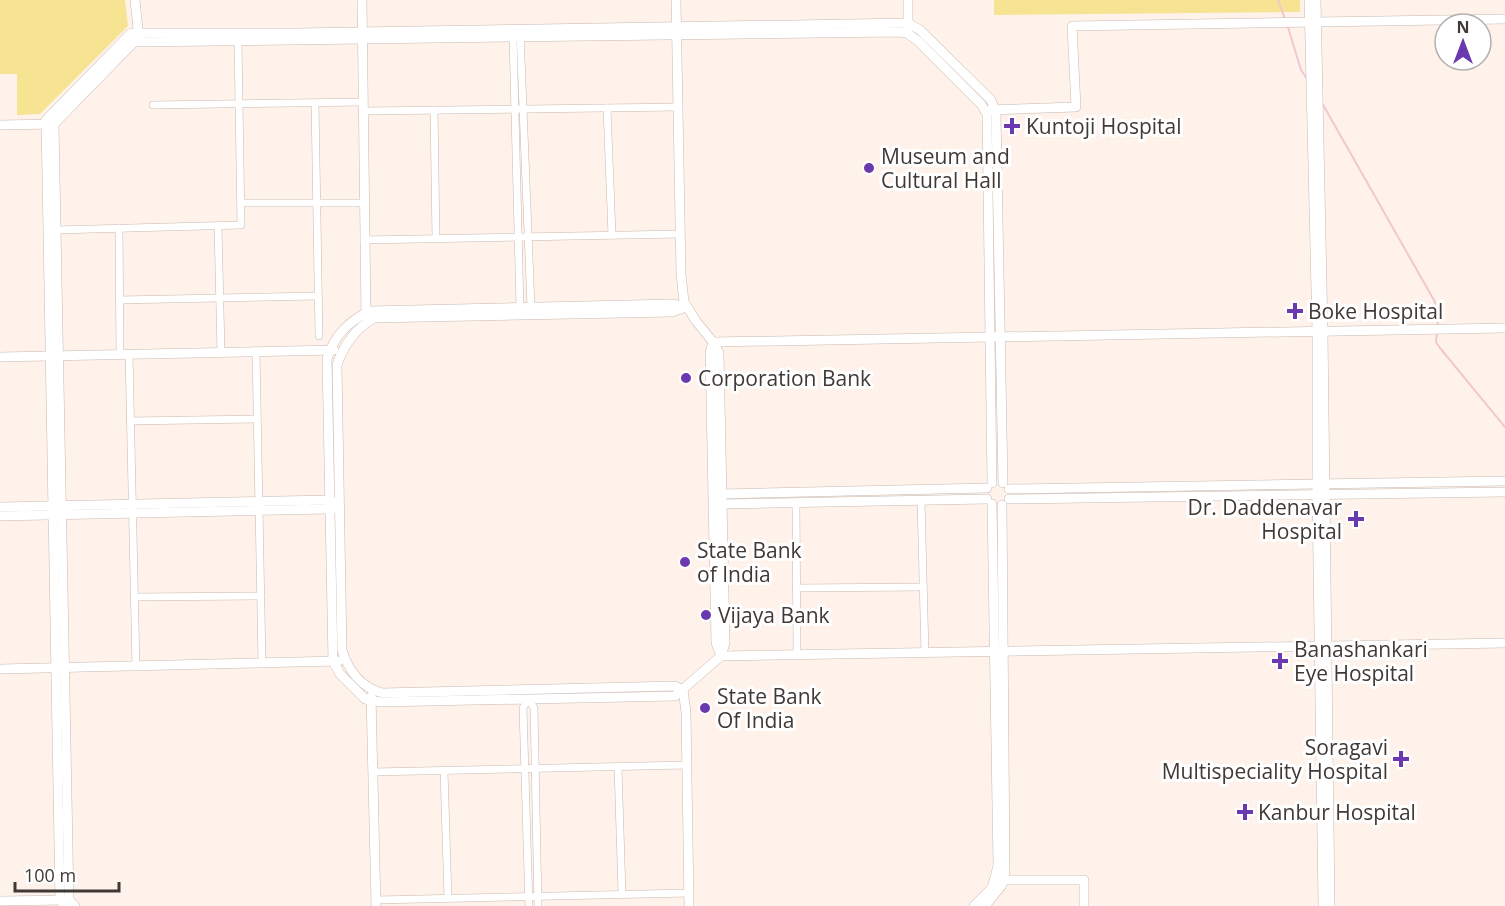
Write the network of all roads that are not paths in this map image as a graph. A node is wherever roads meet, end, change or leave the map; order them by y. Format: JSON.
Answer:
{"nodes":[{"id":1,"x":135,"y":0,"type":"edge"},
{"id":2,"x":362,"y":0,"type":"edge"},
{"id":3,"x":676,"y":0,"type":"edge"},
{"id":4,"x":908,"y":0,"type":"edge"},
{"id":5,"x":1309,"y":0,"type":"edge"},
{"id":6,"x":1316,"y":0,"type":"edge"},
{"id":7,"x":1505,"y":19,"type":"edge"},
{"id":8,"x":908,"y":23,"type":"junction"},
{"id":9,"x":1313,"y":23,"type":"junction"},
{"id":10,"x":676,"y":30,"type":"junction"},
{"id":11,"x":907,"y":33,"type":"junction"},
{"id":12,"x":518,"y":34,"type":"junction"},
{"id":13,"x":362,"y":35,"type":"junction"},
{"id":14,"x":138,"y":38,"type":"junction"},
{"id":15,"x":238,"y":40,"type":"junction"},
{"id":16,"x":1315,"y":102,"type":"junction"},
{"id":17,"x":315,"y":103,"type":"junction"},
{"id":18,"x":239,"y":104,"type":"junction"},
{"id":19,"x":153,"y":105,"type":"dead end"},
{"id":20,"x":363,"y":107,"type":"junction"},
{"id":21,"x":678,"y":107,"type":"junction"},
{"id":22,"x":607,"y":108,"type":"junction"},
{"id":23,"x":515,"y":109,"type":"junction"},
{"id":24,"x":524,"y":109,"type":"junction"},
{"id":25,"x":434,"y":110,"type":"junction"},
{"id":26,"x":990,"y":110,"type":"junction"},
{"id":27,"x":50,"y":124,"type":"junction"},
{"id":28,"x":0,"y":125,"type":"edge"},
{"id":29,"x":241,"y":203,"type":"junction"},
{"id":30,"x":317,"y":203,"type":"junction"},
{"id":31,"x":364,"y":203,"type":"junction"},
{"id":32,"x":218,"y":226,"type":"junction"},
{"id":33,"x":119,"y":228,"type":"junction"},
{"id":34,"x":56,"y":230,"type":"junction"},
{"id":35,"x":680,"y":234,"type":"junction"},
{"id":36,"x":612,"y":235,"type":"junction"},
{"id":37,"x":518,"y":237,"type":"junction"},
{"id":38,"x":528,"y":237,"type":"junction"},
{"id":39,"x":436,"y":239,"type":"junction"},
{"id":40,"x":364,"y":240,"type":"junction"},
{"id":41,"x":318,"y":296,"type":"junction"},
{"id":42,"x":219,"y":298,"type":"junction"},
{"id":43,"x":119,"y":300,"type":"junction"},
{"id":44,"x":520,"y":307,"type":"junction"},
{"id":45,"x":531,"y":307,"type":"junction"},
{"id":46,"x":687,"y":307,"type":"junction"},
{"id":47,"x":367,"y":317,"type":"junction"},
{"id":48,"x":1505,"y":328,"type":"edge"},
{"id":49,"x":1320,"y":332,"type":"junction"},
{"id":50,"x":319,"y":336,"type":"dead end"},
{"id":51,"x":995,"y":337,"type":"junction"},
{"id":52,"x":713,"y":342,"type":"junction"},
{"id":53,"x":330,"y":350,"type":"junction"},
{"id":54,"x":342,"y":350,"type":"junction"},
{"id":55,"x":256,"y":351,"type":"junction"},
{"id":56,"x":221,"y":352,"type":"junction"},
{"id":57,"x":124,"y":354,"type":"junction"},
{"id":58,"x":54,"y":356,"type":"junction"},
{"id":59,"x":0,"y":357,"type":"edge"},
{"id":60,"x":257,"y":419,"type":"junction"},
{"id":61,"x":130,"y":421,"type":"junction"},
{"id":62,"x":1505,"y":481,"type":"edge"},
{"id":63,"x":1321,"y":484,"type":"junction"},
{"id":64,"x":990,"y":486,"type":"junction"},
{"id":65,"x":1505,"y":492,"type":"edge"},
{"id":66,"x":1321,"y":494,"type":"junction"},
{"id":67,"x":1000,"y":497,"type":"junction"},
{"id":68,"x":719,"y":499,"type":"junction"},
{"id":69,"x":921,"y":500,"type":"junction"},
{"id":70,"x":796,"y":502,"type":"junction"},
{"id":71,"x":330,"y":505,"type":"junction"},
{"id":72,"x":259,"y":506,"type":"junction"},
{"id":73,"x":340,"y":506,"type":"junction"},
{"id":74,"x":0,"y":507,"type":"edge"},
{"id":75,"x":132,"y":509,"type":"junction"},
{"id":76,"x":57,"y":511,"type":"junction"},
{"id":77,"x":0,"y":516,"type":"edge"},
{"id":78,"x":923,"y":587,"type":"junction"},
{"id":79,"x":796,"y":588,"type":"junction"},
{"id":80,"x":261,"y":596,"type":"junction"},
{"id":81,"x":134,"y":597,"type":"junction"},
{"id":82,"x":1505,"y":643,"type":"edge"},
{"id":83,"x":1323,"y":646,"type":"junction"},
{"id":84,"x":999,"y":651,"type":"junction"},
{"id":85,"x":925,"y":652,"type":"junction"},
{"id":86,"x":797,"y":654,"type":"junction"},
{"id":87,"x":722,"y":656,"type":"junction"},
{"id":88,"x":333,"y":661,"type":"junction"},
{"id":89,"x":345,"y":661,"type":"junction"},
{"id":90,"x":262,"y":664,"type":"junction"},
{"id":91,"x":136,"y":667,"type":"junction"},
{"id":92,"x":60,"y":668,"type":"junction"},
{"id":93,"x":0,"y":669,"type":"edge"},
{"id":94,"x":683,"y":690,"type":"junction"},
{"id":95,"x":371,"y":695,"type":"junction"},
{"id":96,"x":528,"y":699,"type":"junction"},
{"id":97,"x":687,"y":765,"type":"junction"},
{"id":98,"x":618,"y":767,"type":"junction"},
{"id":99,"x":525,"y":769,"type":"junction"},
{"id":100,"x":535,"y":769,"type":"junction"},
{"id":101,"x":444,"y":771,"type":"junction"},
{"id":102,"x":373,"y":772,"type":"junction"},
{"id":103,"x":999,"y":880,"type":"junction"},
{"id":104,"x":689,"y":893,"type":"junction"},
{"id":105,"x":622,"y":894,"type":"junction"},
{"id":106,"x":537,"y":896,"type":"junction"},
{"id":107,"x":529,"y":897,"type":"junction"},
{"id":108,"x":448,"y":898,"type":"junction"},
{"id":109,"x":0,"y":901,"type":"edge"},
{"id":110,"x":68,"y":903,"type":"edge"},
{"id":111,"x":376,"y":903,"type":"edge"},
{"id":112,"x":529,"y":906,"type":"edge"},
{"id":113,"x":538,"y":906,"type":"edge"},
{"id":114,"x":689,"y":906,"type":"edge"},
{"id":115,"x":974,"y":906,"type":"edge"},
{"id":116,"x":985,"y":906,"type":"edge"},
{"id":117,"x":1084,"y":906,"type":"edge"},
{"id":118,"x":1323,"y":906,"type":"edge"},
{"id":119,"x":1330,"y":906,"type":"edge"}],
"edges":[{"from":1,"to":14,"type":"street"},
{"from":2,"to":13,"type":"street"},
{"from":3,"to":10,"type":"street"},
{"from":4,"to":8,"type":"street"},
{"from":5,"to":9,"type":"street"},
{"from":6,"to":9,"type":"street"},
{"from":7,"to":9,"type":"street"},
{"from":8,"to":10,"type":"street"},
{"from":8,"to":11,"type":"street"},
{"from":8,"to":26,"type":"street"},
{"from":9,"to":16,"type":"street"},
{"from":9,"to":16,"type":"street"},
{"from":9,"to":26,"type":"street"},
{"from":10,"to":11,"type":"street"},
{"from":10,"to":12,"type":"street"},
{"from":10,"to":21,"type":"street"},
{"from":11,"to":26,"type":"street"},
{"from":12,"to":13,"type":"street"},
{"from":12,"to":23,"type":"street"},
{"from":12,"to":24,"type":"street"},
{"from":13,"to":14,"type":"street"},
{"from":13,"to":15,"type":"street"},
{"from":13,"to":20,"type":"street"},
{"from":14,"to":15,"type":"street"},
{"from":14,"to":27,"type":"street"},
{"from":15,"to":18,"type":"street"},
{"from":16,"to":49,"type":"street"},
{"from":17,"to":18,"type":"street"},
{"from":17,"to":20,"type":"street"},
{"from":17,"to":30,"type":"street"},
{"from":18,"to":19,"type":"street"},
{"from":18,"to":29,"type":"street"},
{"from":20,"to":25,"type":"street"},
{"from":20,"to":31,"type":"street"},
{"from":21,"to":22,"type":"street"},
{"from":21,"to":35,"type":"street"},
{"from":22,"to":24,"type":"street"},
{"from":22,"to":36,"type":"street"},
{"from":23,"to":24,"type":"street"},
{"from":23,"to":25,"type":"street"},
{"from":23,"to":37,"type":"street"},
{"from":24,"to":38,"type":"street"},
{"from":25,"to":39,"type":"street"},
{"from":26,"to":51,"type":"street"},
{"from":27,"to":28,"type":"street"},
{"from":27,"to":34,"type":"street"},
{"from":27,"to":58,"type":"street"},
{"from":29,"to":30,"type":"street"},
{"from":29,"to":32,"type":"street"},
{"from":30,"to":31,"type":"street"},
{"from":30,"to":41,"type":"street"},
{"from":31,"to":40,"type":"street"},
{"from":32,"to":33,"type":"street"},
{"from":32,"to":42,"type":"street"},
{"from":33,"to":34,"type":"street"},
{"from":33,"to":43,"type":"street"},
{"from":34,"to":58,"type":"street"},
{"from":35,"to":36,"type":"street"},
{"from":35,"to":46,"type":"street"},
{"from":36,"to":38,"type":"street"},
{"from":37,"to":38,"type":"street"},
{"from":37,"to":39,"type":"street"},
{"from":37,"to":44,"type":"street"},
{"from":38,"to":45,"type":"street"},
{"from":39,"to":40,"type":"street"},
{"from":40,"to":47,"type":"street"},
{"from":41,"to":42,"type":"street"},
{"from":41,"to":50,"type":"street"},
{"from":42,"to":43,"type":"street"},
{"from":42,"to":56,"type":"street"},
{"from":43,"to":57,"type":"street"},
{"from":44,"to":45,"type":"street"},
{"from":44,"to":47,"type":"street"},
{"from":45,"to":46,"type":"street"},
{"from":46,"to":47,"type":"street"},
{"from":46,"to":52,"type":"street"},
{"from":47,"to":53,"type":"street"},
{"from":47,"to":54,"type":"street"},
{"from":48,"to":49,"type":"street"},
{"from":49,"to":51,"type":"street"},
{"from":49,"to":63,"type":"street"},
{"from":51,"to":52,"type":"street"},
{"from":51,"to":64,"type":"street"},
{"from":51,"to":67,"type":"street"},
{"from":52,"to":68,"type":"street"},
{"from":53,"to":54,"type":"street"},
{"from":53,"to":55,"type":"street"},
{"from":53,"to":71,"type":"street"},
{"from":54,"to":73,"type":"street"},
{"from":55,"to":56,"type":"street"},
{"from":55,"to":60,"type":"street"},
{"from":56,"to":57,"type":"street"},
{"from":57,"to":58,"type":"street"},
{"from":57,"to":61,"type":"street"},
{"from":58,"to":59,"type":"street"},
{"from":58,"to":76,"type":"street"},
{"from":60,"to":61,"type":"street"},
{"from":60,"to":72,"type":"street"},
{"from":61,"to":75,"type":"street"},
{"from":62,"to":63,"type":"street"},
{"from":63,"to":66,"type":"street"},
{"from":63,"to":67,"type":"street"},
{"from":64,"to":67,"type":"street"},
{"from":64,"to":67,"type":"street"},
{"from":64,"to":68,"type":"street"},
{"from":65,"to":66,"type":"street"},
{"from":66,"to":67,"type":"street"},
{"from":66,"to":83,"type":"street"},
{"from":67,"to":69,"type":"street"},
{"from":67,"to":84,"type":"street"},
{"from":68,"to":70,"type":"street"},
{"from":68,"to":87,"type":"street"},
{"from":69,"to":70,"type":"street"},
{"from":69,"to":78,"type":"street"},
{"from":70,"to":79,"type":"street"},
{"from":71,"to":72,"type":"street"},
{"from":71,"to":73,"type":"street"},
{"from":71,"to":88,"type":"street"},
{"from":72,"to":75,"type":"street"},
{"from":72,"to":80,"type":"street"},
{"from":73,"to":89,"type":"street"},
{"from":74,"to":76,"type":"street"},
{"from":75,"to":76,"type":"street"},
{"from":75,"to":81,"type":"street"},
{"from":76,"to":77,"type":"street"},
{"from":76,"to":92,"type":"street"},
{"from":78,"to":79,"type":"street"},
{"from":78,"to":85,"type":"street"},
{"from":79,"to":86,"type":"street"},
{"from":80,"to":81,"type":"street"},
{"from":80,"to":90,"type":"street"},
{"from":81,"to":91,"type":"street"},
{"from":82,"to":83,"type":"street"},
{"from":83,"to":84,"type":"street"},
{"from":83,"to":118,"type":"street"},
{"from":83,"to":119,"type":"street"},
{"from":84,"to":85,"type":"street"},
{"from":84,"to":103,"type":"street"},
{"from":85,"to":86,"type":"street"},
{"from":86,"to":87,"type":"street"},
{"from":87,"to":94,"type":"street"},
{"from":88,"to":89,"type":"street"},
{"from":88,"to":90,"type":"street"},
{"from":88,"to":95,"type":"street"},
{"from":89,"to":95,"type":"street"},
{"from":90,"to":91,"type":"street"},
{"from":91,"to":92,"type":"street"},
{"from":92,"to":93,"type":"street"},
{"from":92,"to":110,"type":"street"},
{"from":94,"to":95,"type":"street"},
{"from":94,"to":96,"type":"street"},
{"from":94,"to":97,"type":"street"},
{"from":95,"to":96,"type":"street"},
{"from":95,"to":102,"type":"street"},
{"from":96,"to":99,"type":"street"},
{"from":96,"to":100,"type":"street"},
{"from":97,"to":98,"type":"street"},
{"from":97,"to":104,"type":"street"},
{"from":98,"to":100,"type":"street"},
{"from":98,"to":105,"type":"street"},
{"from":99,"to":100,"type":"street"},
{"from":99,"to":101,"type":"street"},
{"from":99,"to":107,"type":"street"},
{"from":100,"to":106,"type":"street"},
{"from":101,"to":102,"type":"street"},
{"from":101,"to":108,"type":"street"},
{"from":102,"to":111,"type":"street"},
{"from":103,"to":115,"type":"street"},
{"from":103,"to":116,"type":"street"},
{"from":103,"to":117,"type":"street"},
{"from":104,"to":105,"type":"street"},
{"from":104,"to":114,"type":"street"},
{"from":105,"to":106,"type":"street"},
{"from":106,"to":107,"type":"street"},
{"from":106,"to":113,"type":"street"},
{"from":107,"to":108,"type":"street"},
{"from":107,"to":112,"type":"street"},
{"from":108,"to":111,"type":"street"},
{"from":109,"to":110,"type":"street"}]}
